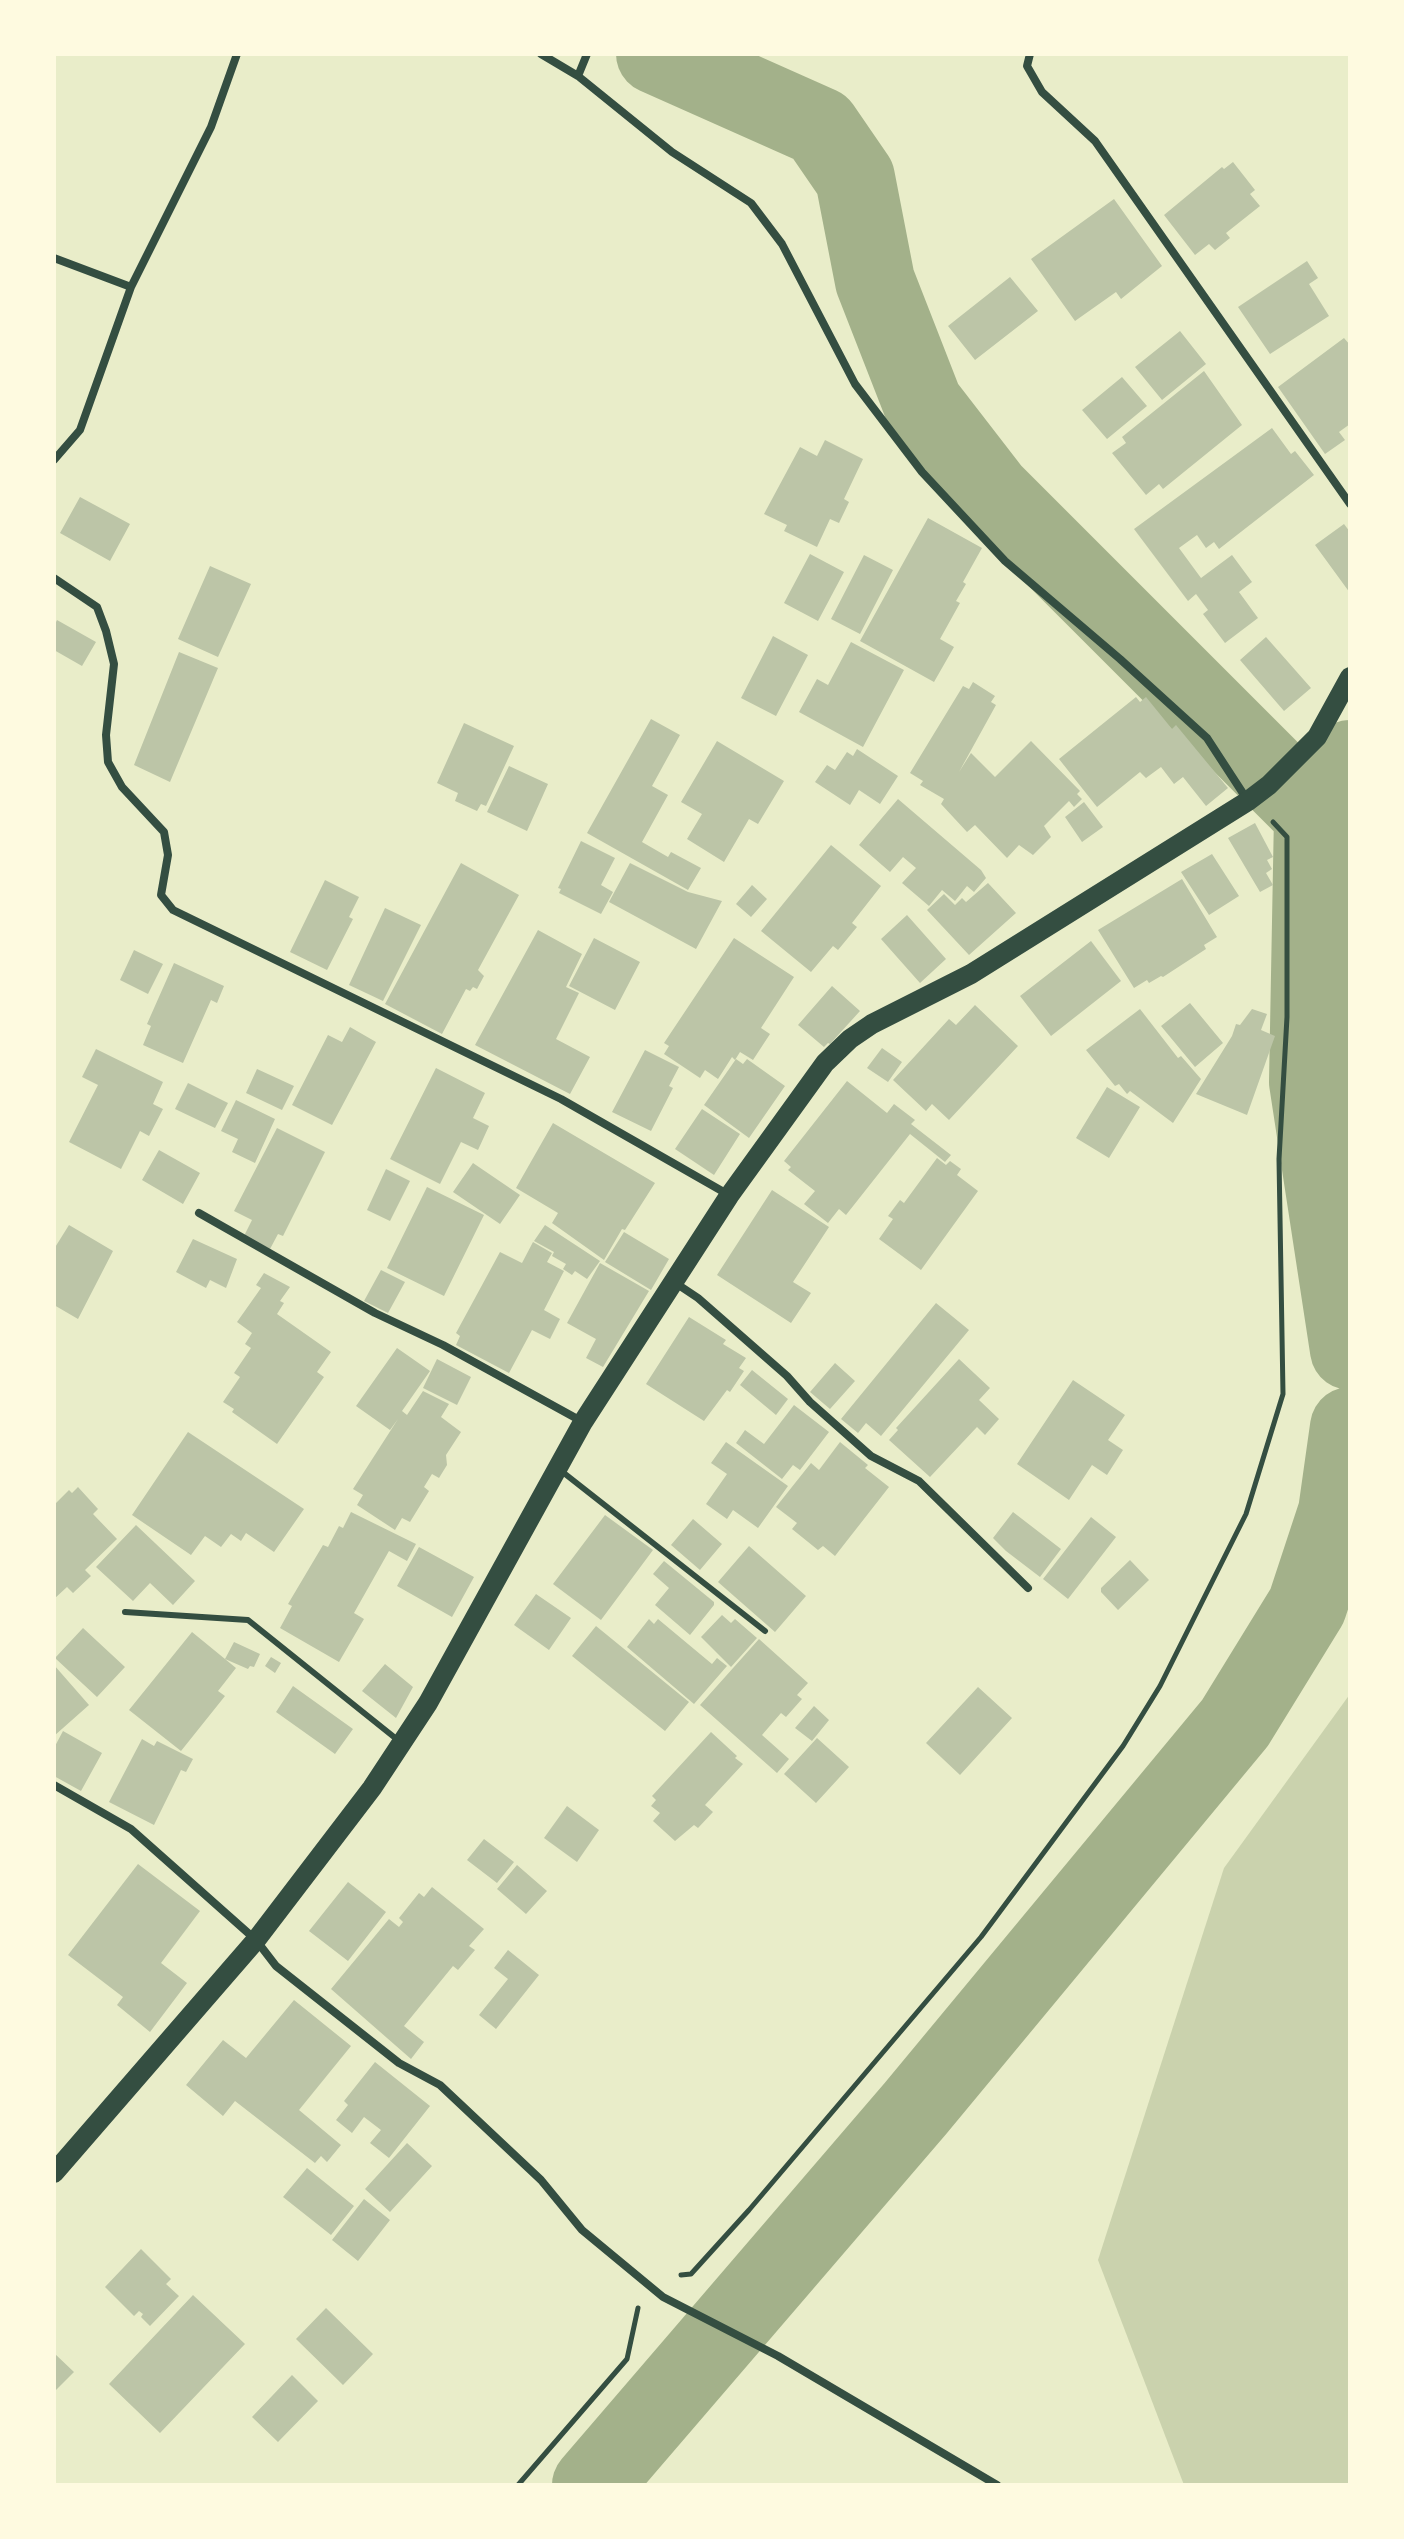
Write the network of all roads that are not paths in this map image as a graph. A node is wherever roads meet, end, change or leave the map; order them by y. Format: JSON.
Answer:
{"nodes":[{"id":1,"x":237,"y":54,"type":"edge"},
{"id":2,"x":541,"y":54,"type":"edge"},
{"id":3,"x":587,"y":54,"type":"edge"},
{"id":4,"x":1030,"y":54,"type":"edge"},
{"id":5,"x":578,"y":76,"type":"junction"},
{"id":6,"x":54,"y":258,"type":"edge"},
{"id":7,"x":131,"y":287,"type":"junction"},
{"id":8,"x":54,"y":460,"type":"edge"},
{"id":9,"x":1350,"y":504,"type":"edge"},
{"id":10,"x":54,"y":578,"type":"edge"},
{"id":11,"x":1350,"y":677,"type":"edge"},
{"id":12,"x":1248,"y":801,"type":"junction"},
{"id":13,"x":729,"y":1196,"type":"junction"},
{"id":14,"x":199,"y":1213,"type":"dead end"},
{"id":15,"x":673,"y":1282,"type":"junction"},
{"id":16,"x":583,"y":1422,"type":"junction"},
{"id":17,"x":557,"y":1468,"type":"junction"},
{"id":18,"x":1028,"y":1588,"type":"dead end"},
{"id":19,"x":125,"y":1612,"type":"dead end"},
{"id":20,"x":765,"y":1631,"type":"dead end"},
{"id":21,"x":402,"y":1744,"type":"junction"},
{"id":22,"x":54,"y":1785,"type":"edge"},
{"id":23,"x":256,"y":1940,"type":"junction"},
{"id":24,"x":54,"y":2173,"type":"edge"},
{"id":25,"x":997,"y":2485,"type":"edge"}],
"edges":[{"from":1,"to":7,"type":"street"},
{"from":2,"to":5,"type":"street"},
{"from":3,"to":5,"type":"street"},
{"from":4,"to":9,"type":"street"},
{"from":5,"to":12,"type":"street"},
{"from":6,"to":7,"type":"street"},
{"from":7,"to":8,"type":"street"},
{"from":10,"to":13,"type":"street"},
{"from":11,"to":12,"type":"main road"},
{"from":12,"to":13,"type":"main road"},
{"from":13,"to":15,"type":"main road"},
{"from":14,"to":16,"type":"street"},
{"from":15,"to":16,"type":"main road"},
{"from":15,"to":18,"type":"street"},
{"from":16,"to":17,"type":"main road"},
{"from":17,"to":20,"type":"lane"},
{"from":17,"to":21,"type":"main road"},
{"from":19,"to":21,"type":"lane"},
{"from":21,"to":23,"type":"main road"},
{"from":22,"to":23,"type":"street"},
{"from":23,"to":24,"type":"main road"},
{"from":23,"to":25,"type":"street"}]}
